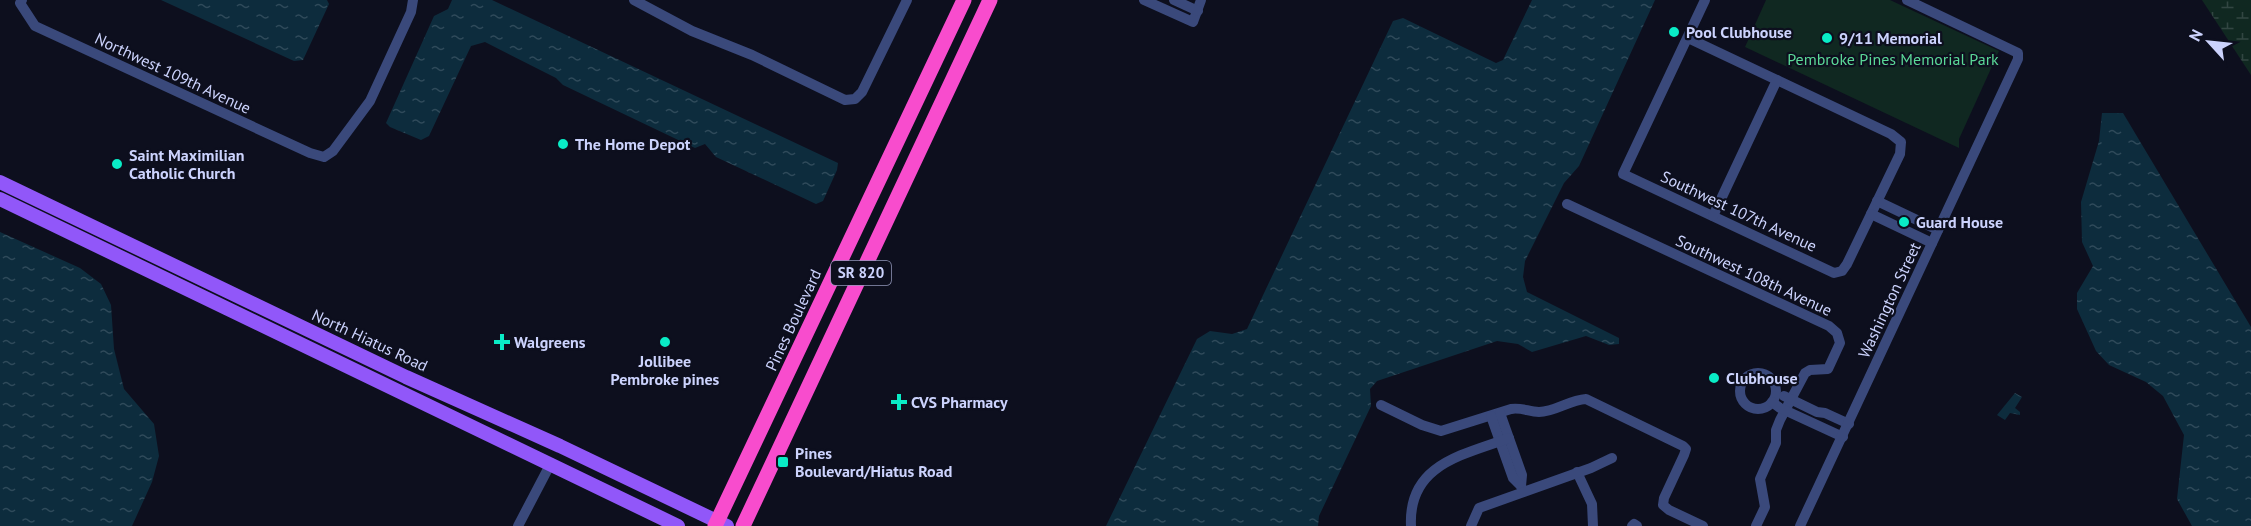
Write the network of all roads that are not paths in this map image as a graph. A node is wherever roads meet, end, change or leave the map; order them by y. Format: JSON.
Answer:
{"nodes":[{"id":1,"x":413,"y":0,"type":"edge"},
{"id":2,"x":634,"y":0,"type":"edge"},
{"id":3,"x":907,"y":0,"type":"edge"},
{"id":4,"x":964,"y":0,"type":"edge"},
{"id":5,"x":990,"y":0,"type":"edge"},
{"id":6,"x":1144,"y":0,"type":"edge"},
{"id":7,"x":1174,"y":0,"type":"edge"},
{"id":8,"x":1208,"y":0,"type":"edge"},
{"id":9,"x":1705,"y":0,"type":"edge"},
{"id":10,"x":1907,"y":0,"type":"edge"},
{"id":11,"x":21,"y":2,"type":"edge"},
{"id":12,"x":1199,"y":6,"type":"edge"},
{"id":13,"x":1688,"y":38,"type":"junction"},
{"id":14,"x":1778,"y":80,"type":"junction"},
{"id":15,"x":0,"y":182,"type":"edge"},
{"id":16,"x":0,"y":199,"type":"edge"},
{"id":17,"x":1877,"y":201,"type":"junction"},
{"id":18,"x":1567,"y":204,"type":"dead end"},
{"id":19,"x":1901,"y":212,"type":"junction"},
{"id":20,"x":30,"y":213,"type":"junction"},
{"id":21,"x":1871,"y":214,"type":"junction"},
{"id":22,"x":1713,"y":216,"type":"junction"},
{"id":23,"x":1894,"y":225,"type":"junction"},
{"id":24,"x":1938,"y":230,"type":"junction"},
{"id":25,"x":122,"y":239,"type":"junction"},
{"id":26,"x":1932,"y":243,"type":"junction"},
{"id":27,"x":1774,"y":397,"type":"dead end"},
{"id":28,"x":1789,"y":403,"type":"junction"},
{"id":29,"x":1381,"y":405,"type":"dead end"},
{"id":30,"x":1495,"y":415,"type":"junction"},
{"id":31,"x":1818,"y":416,"type":"junction"},
{"id":32,"x":1849,"y":424,"type":"junction"},
{"id":33,"x":1843,"y":437,"type":"junction"},
{"id":34,"x":1504,"y":440,"type":"junction"},
{"id":35,"x":1612,"y":458,"type":"dead end"},
{"id":36,"x":551,"y":464,"type":"junction"},
{"id":37,"x":1577,"y":472,"type":"junction"},
{"id":38,"x":1522,"y":488,"type":"junction"},
{"id":39,"x":720,"y":525,"type":"edge"},
{"id":40,"x":518,"y":526,"type":"edge"},
{"id":41,"x":678,"y":526,"type":"edge"},
{"id":42,"x":743,"y":526,"type":"edge"},
{"id":43,"x":1411,"y":526,"type":"edge"},
{"id":44,"x":1471,"y":526,"type":"edge"},
{"id":45,"x":1593,"y":526,"type":"edge"},
{"id":46,"x":1632,"y":526,"type":"edge"},
{"id":47,"x":1637,"y":526,"type":"edge"},
{"id":48,"x":1703,"y":526,"type":"edge"},
{"id":49,"x":1756,"y":526,"type":"edge"},
{"id":50,"x":1800,"y":526,"type":"edge"}],
"edges":[{"from":1,"to":11,"type":"street","name":"Northwest 109th Avenue"},
{"from":2,"to":3,"type":"street"},
{"from":4,"to":39,"type":"highway","name":"Pines Boulevard","number":"SR 820"},
{"from":5,"to":42,"type":"highway","number":"SR 820"},
{"from":6,"to":12,"type":"street"},
{"from":7,"to":12,"type":"street"},
{"from":8,"to":12,"type":"street"},
{"from":9,"to":13,"type":"street"},
{"from":10,"to":24,"type":"street","name":"Washington Street"},
{"from":13,"to":14,"type":"street"},
{"from":13,"to":22,"type":"street","name":"Southwest 107th Avenue"},
{"from":14,"to":17,"type":"street"},
{"from":14,"to":22,"type":"street"},
{"from":15,"to":25,"type":"main road","name":"North Hiatus Road"},
{"from":16,"to":20,"type":"main road","name":"North Hiatus Road"},
{"from":17,"to":19,"type":"street"},
{"from":17,"to":21,"type":"street"},
{"from":18,"to":28,"type":"street","name":"Southwest 108th Avenue"},
{"from":19,"to":23,"type":"street"},
{"from":19,"to":24,"type":"street"},
{"from":20,"to":25,"type":"main road"},
{"from":20,"to":36,"type":"main road","name":"North Hiatus Road"},
{"from":21,"to":22,"type":"street","name":"Southwest 107th Avenue"},
{"from":21,"to":23,"type":"street"},
{"from":23,"to":26,"type":"street"},
{"from":24,"to":26,"type":"street","name":"Washington Street"},
{"from":25,"to":39,"type":"main road","name":"North Hiatus Road"},
{"from":26,"to":32,"type":"street","name":"Washington Street"},
{"from":27,"to":28,"type":"street"},
{"from":28,"to":31,"type":"street"},
{"from":28,"to":31,"type":"street"},
{"from":28,"to":49,"type":"street"},
{"from":29,"to":30,"type":"street"},
{"from":30,"to":34,"type":"street"},
{"from":30,"to":48,"type":"street"},
{"from":31,"to":32,"type":"street"},
{"from":31,"to":33,"type":"street"},
{"from":32,"to":33,"type":"street","name":"Washington Street"},
{"from":33,"to":50,"type":"street","name":"Washington Street"},
{"from":34,"to":38,"type":"street"},
{"from":34,"to":43,"type":"street"},
{"from":35,"to":37,"type":"street"},
{"from":36,"to":40,"type":"street"},
{"from":36,"to":41,"type":"main road","name":"North Hiatus Road"},
{"from":37,"to":38,"type":"street"},
{"from":37,"to":45,"type":"street"},
{"from":38,"to":44,"type":"street"},
{"from":46,"to":47,"type":"street"}]}
